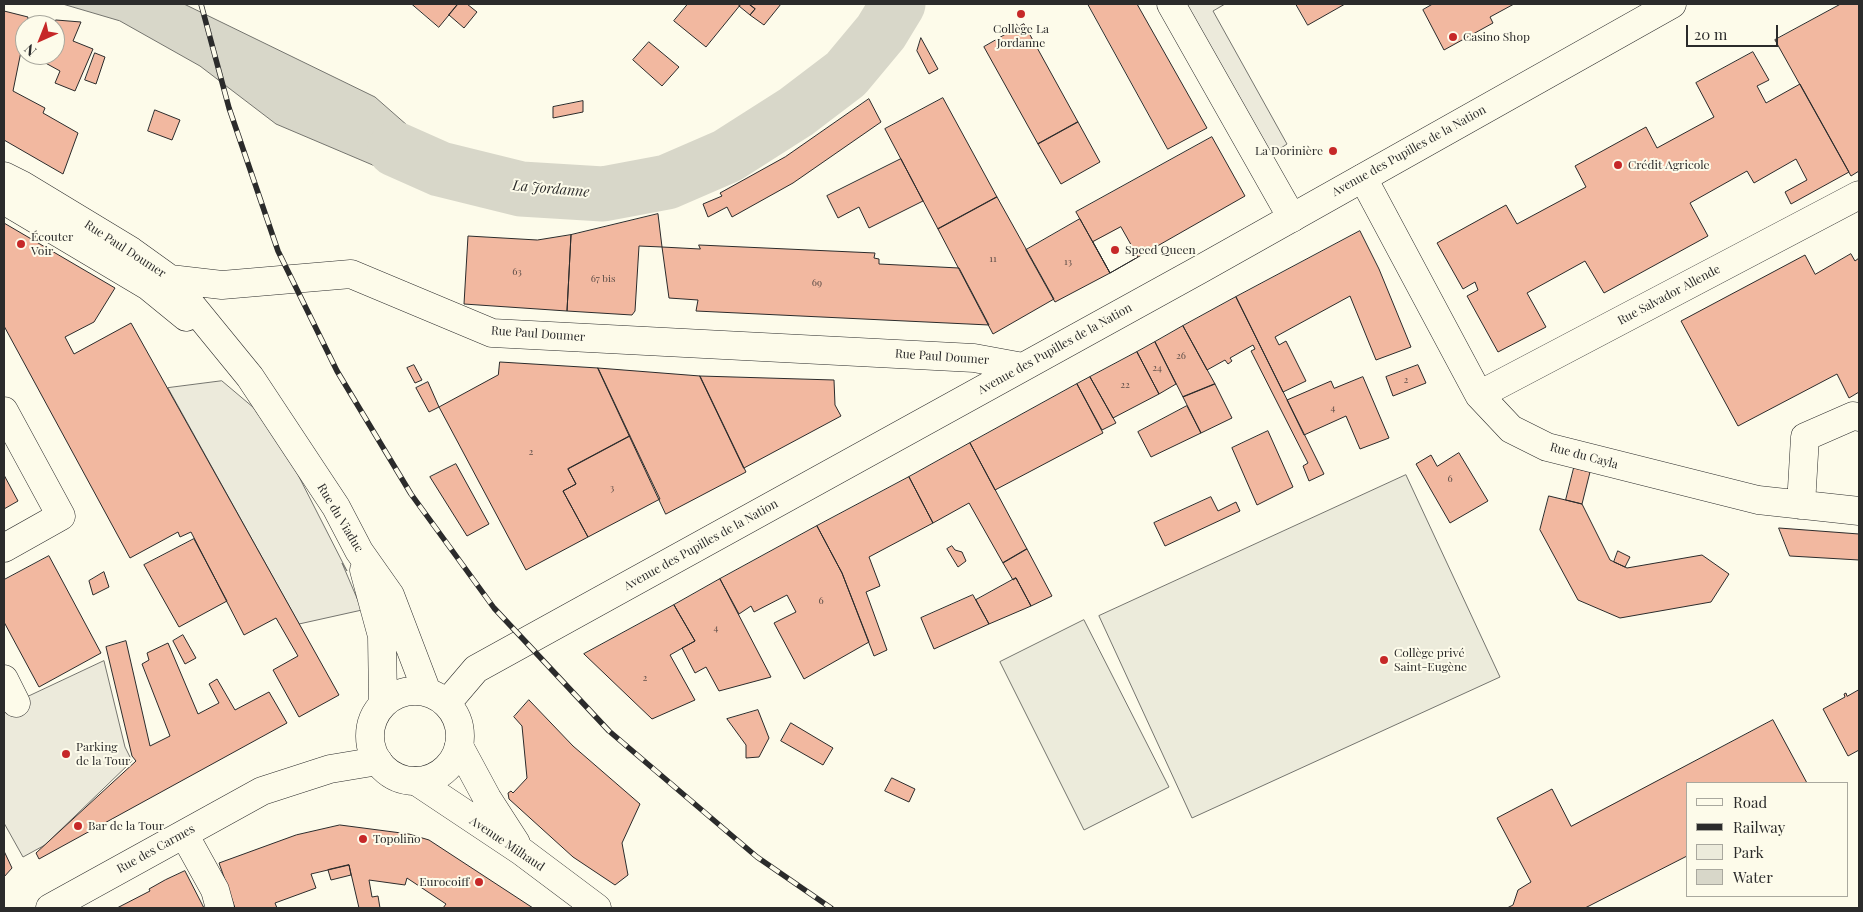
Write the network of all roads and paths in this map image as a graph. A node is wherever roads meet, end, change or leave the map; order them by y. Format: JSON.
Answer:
{"nodes":[{"id":1,"x":1171,"y":4,"type":"edge"},
{"id":2,"x":1672,"y":4,"type":"edge"},
{"id":3,"x":4,"y":176,"type":"edge"},
{"id":4,"x":1363,"y":178,"type":"junction"},
{"id":5,"x":1859,"y":195,"type":"edge"},
{"id":6,"x":4,"y":202,"type":"edge"},
{"id":7,"x":1292,"y":218,"type":"junction"},
{"id":8,"x":170,"y":279,"type":"junction"},
{"id":9,"x":231,"y":356,"type":"junction"},
{"id":10,"x":1023,"y":367,"type":"junction"},
{"id":11,"x":1479,"y":395,"type":"junction"},
{"id":12,"x":4,"y":411,"type":"edge"},
{"id":13,"x":1859,"y":417,"type":"edge"},
{"id":14,"x":1801,"y":505,"type":"junction"},
{"id":15,"x":1859,"y":511,"type":"edge"},
{"id":16,"x":4,"y":548,"type":"edge"},
{"id":17,"x":359,"y":551,"type":"junction"},
{"id":18,"x":437,"y":698,"type":"junction"},
{"id":19,"x":383,"y":703,"type":"junction"},
{"id":20,"x":459,"y":746,"type":"junction"},
{"id":21,"x":378,"y":761,"type":"junction"},
{"id":22,"x":416,"y":781,"type":"junction"},
{"id":23,"x":184,"y":834,"type":"junction"},
{"id":24,"x":521,"y":851,"type":"junction"},
{"id":25,"x":50,"y":908,"type":"edge"},
{"id":26,"x":220,"y":908,"type":"edge"},
{"id":27,"x":597,"y":908,"type":"edge"}],
"edges":[{"from":1,"to":7,"type":"main road"},
{"from":2,"to":4,"type":"main road","name":"Avenue des Pupilles de la Nation"},
{"from":3,"to":8,"type":"main road","name":"Rue Paul Doumer"},
{"from":4,"to":7,"type":"main road","name":"Avenue des Pupilles de la Nation"},
{"from":4,"to":11,"type":"main road","name":"Rue du Cayla"},
{"from":5,"to":11,"type":"main road","name":"Rue Salvador Allende"},
{"from":6,"to":9,"type":"main road","name":"Rue Paul Doumer"},
{"from":7,"to":10,"type":"main road","name":"Avenue des Pupilles de la Nation"},
{"from":8,"to":9,"type":"main road"},
{"from":8,"to":10,"type":"main road","name":"Rue Paul Doumer"},
{"from":9,"to":17,"type":"main road","name":"Rue du Viaduc"},
{"from":10,"to":18,"type":"main road","name":"Avenue des Pupilles de la Nation"},
{"from":11,"to":14,"type":"main road","name":"Rue du Cayla"},
{"from":12,"to":16,"type":"main road"},
{"from":13,"to":14,"type":"main road"},
{"from":14,"to":15,"type":"main road","name":"Rue du Cayla"},
{"from":17,"to":18,"type":"main road","name":"Rue du Viaduc"},
{"from":17,"to":19,"type":"main road"},
{"from":18,"to":19,"type":"main road"},
{"from":18,"to":20,"type":"main road"},
{"from":19,"to":21,"type":"main road"},
{"from":20,"to":22,"type":"main road"},
{"from":20,"to":24,"type":"main road"},
{"from":21,"to":22,"type":"main road"},
{"from":21,"to":23,"type":"main road","name":"Rue des Carmes"},
{"from":22,"to":24,"type":"main road","name":"Avenue Milhaud"},
{"from":23,"to":25,"type":"main road","name":"Rue des Carmes"},
{"from":23,"to":26,"type":"main road"},
{"from":24,"to":27,"type":"main road","name":"Avenue Milhaud"}]}
